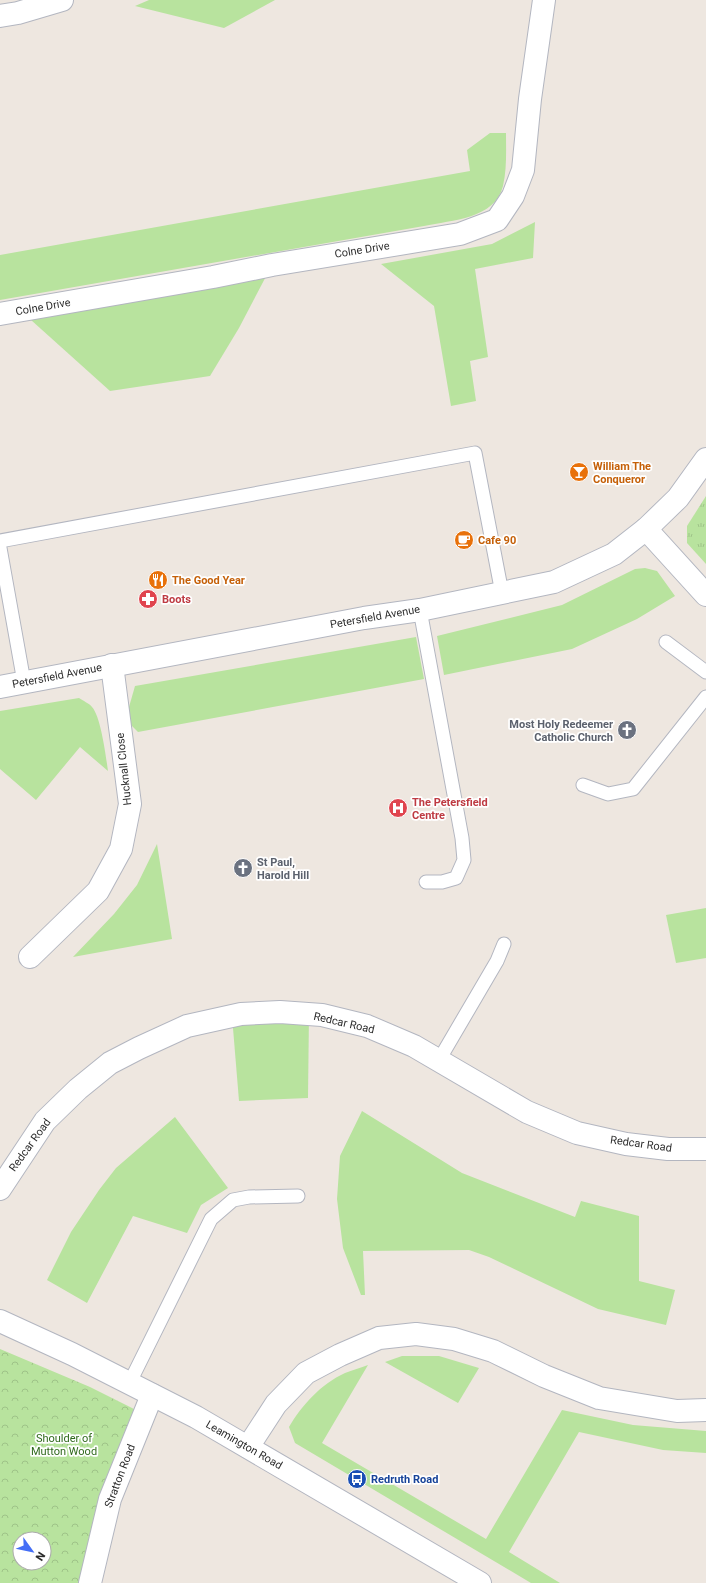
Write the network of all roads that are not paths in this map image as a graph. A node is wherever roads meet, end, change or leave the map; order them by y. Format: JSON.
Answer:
{"nodes":[{"id":1,"x":62,"y":0,"type":"edge"},
{"id":2,"x":544,"y":0,"type":"edge"},
{"id":3,"x":0,"y":16,"type":"edge"},
{"id":4,"x":0,"y":314,"type":"edge"},
{"id":5,"x":706,"y":459,"type":"edge"},
{"id":6,"x":646,"y":529,"type":"junction"},
{"id":7,"x":0,"y":541,"type":"edge"},
{"id":8,"x":0,"y":548,"type":"edge"},
{"id":9,"x":502,"y":594,"type":"junction"},
{"id":10,"x":706,"y":595,"type":"edge"},
{"id":11,"x":420,"y":610,"type":"junction"},
{"id":12,"x":666,"y":642,"type":"dead end"},
{"id":13,"x":112,"y":665,"type":"junction"},
{"id":14,"x":706,"y":672,"type":"edge"},
{"id":15,"x":24,"y":682,"type":"junction"},
{"id":16,"x":0,"y":687,"type":"edge"},
{"id":17,"x":706,"y":697,"type":"edge"},
{"id":18,"x":584,"y":785,"type":"dead end"},
{"id":19,"x":426,"y":882,"type":"dead end"},
{"id":20,"x":504,"y":944,"type":"dead end"},
{"id":21,"x":30,"y":957,"type":"dead end"},
{"id":22,"x":439,"y":1060,"type":"junction"},
{"id":23,"x":706,"y":1149,"type":"edge"},
{"id":24,"x":0,"y":1189,"type":"edge"},
{"id":25,"x":298,"y":1196,"type":"dead end"},
{"id":26,"x":0,"y":1321,"type":"edge"},
{"id":27,"x":129,"y":1384,"type":"junction"},
{"id":28,"x":152,"y":1395,"type":"junction"},
{"id":29,"x":706,"y":1410,"type":"edge"},
{"id":30,"x":248,"y":1447,"type":"junction"},
{"id":31,"x":90,"y":1583,"type":"edge"},
{"id":32,"x":480,"y":1583,"type":"edge"}],
"edges":[{"from":1,"to":3,"type":"street"},
{"from":2,"to":4,"type":"street","name":"Colne Drive"},
{"from":5,"to":6,"type":"street","name":"Petersfield Avenue"},
{"from":6,"to":9,"type":"street","name":"Petersfield Avenue"},
{"from":6,"to":10,"type":"street"},
{"from":7,"to":9,"type":"lane"},
{"from":8,"to":15,"type":"lane"},
{"from":9,"to":11,"type":"street","name":"Petersfield Avenue"},
{"from":11,"to":13,"type":"street","name":"Petersfield Avenue"},
{"from":11,"to":19,"type":"lane"},
{"from":12,"to":14,"type":"lane"},
{"from":13,"to":15,"type":"street","name":"Petersfield Avenue"},
{"from":13,"to":21,"type":"street","name":"Hucknall Close"},
{"from":15,"to":16,"type":"street","name":"Petersfield Avenue"},
{"from":17,"to":18,"type":"lane"},
{"from":20,"to":22,"type":"lane"},
{"from":22,"to":23,"type":"street","name":"Redcar Road"},
{"from":22,"to":24,"type":"street","name":"Redcar Road"},
{"from":25,"to":27,"type":"lane"},
{"from":26,"to":27,"type":"street","name":"Leamington Road"},
{"from":27,"to":28,"type":"street","name":"Leamington Road"},
{"from":28,"to":30,"type":"street","name":"Leamington Road"},
{"from":28,"to":31,"type":"street","name":"Stratton Road"},
{"from":29,"to":30,"type":"street"},
{"from":30,"to":32,"type":"street","name":"Leamington Road"}]}
